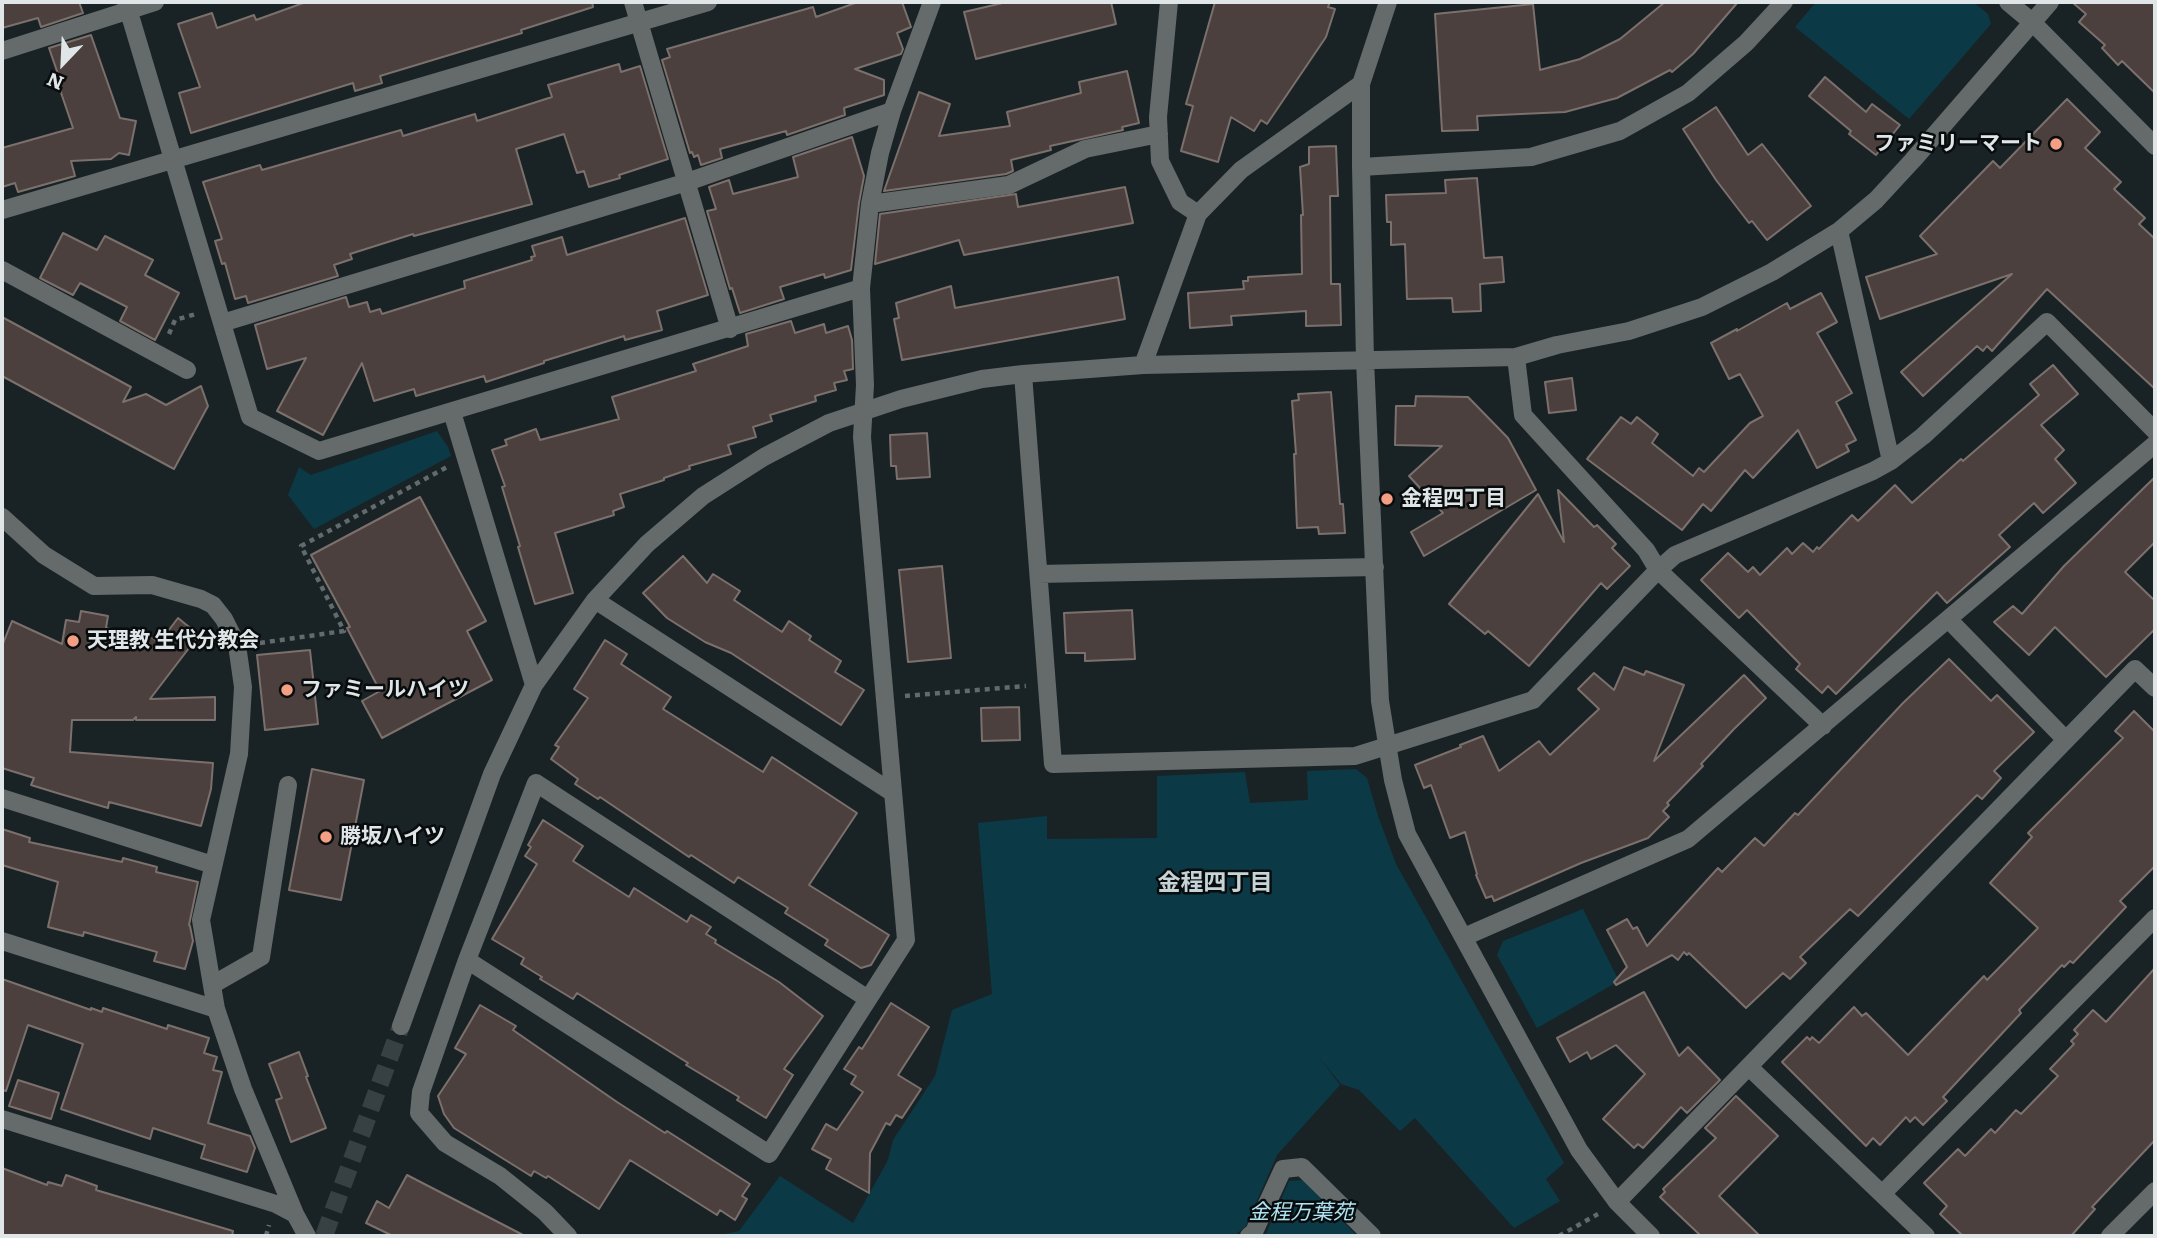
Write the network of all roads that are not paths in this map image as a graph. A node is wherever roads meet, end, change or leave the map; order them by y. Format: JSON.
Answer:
{"nodes":[{"id":1,"x":155,"y":2,"type":"edge"},
{"id":2,"x":633,"y":2,"type":"edge"},
{"id":3,"x":708,"y":2,"type":"edge"},
{"id":4,"x":932,"y":2,"type":"edge"},
{"id":5,"x":1169,"y":2,"type":"edge"},
{"id":6,"x":1388,"y":2,"type":"edge"},
{"id":7,"x":1784,"y":2,"type":"edge"},
{"id":8,"x":2008,"y":2,"type":"edge"},
{"id":9,"x":2050,"y":2,"type":"edge"},
{"id":10,"x":127,"y":6,"type":"edge"},
{"id":11,"x":639,"y":22,"type":"junction"},
{"id":12,"x":2032,"y":22,"type":"junction"},
{"id":13,"x":2,"y":51,"type":"edge"},
{"id":14,"x":1361,"y":84,"type":"junction"},
{"id":15,"x":892,"y":111,"type":"junction"},
{"id":16,"x":1159,"y":134,"type":"junction"},
{"id":17,"x":2155,"y":146,"type":"edge"},
{"id":18,"x":173,"y":160,"type":"junction"},
{"id":19,"x":1361,"y":167,"type":"junction"},
{"id":20,"x":687,"y":182,"type":"junction"},
{"id":21,"x":870,"y":204,"type":"junction"},
{"id":22,"x":2,"y":210,"type":"edge"},
{"id":23,"x":1198,"y":214,"type":"junction"},
{"id":24,"x":1839,"y":231,"type":"junction"},
{"id":25,"x":2,"y":270,"type":"edge"},
{"id":26,"x":861,"y":288,"type":"junction"},
{"id":27,"x":220,"y":316,"type":"junction"},
{"id":28,"x":730,"y":329,"type":"junction"},
{"id":29,"x":1516,"y":356,"type":"junction"},
{"id":30,"x":1365,"y":360,"type":"junction"},
{"id":31,"x":1143,"y":365,"type":"junction"},
{"id":32,"x":187,"y":370,"type":"dead end"},
{"id":33,"x":1023,"y":374,"type":"junction"},
{"id":34,"x":863,"y":411,"type":"junction"},
{"id":35,"x":453,"y":412,"type":"junction"},
{"id":36,"x":2155,"y":431,"type":"edge"},
{"id":37,"x":2155,"y":444,"type":"edge"},
{"id":38,"x":1891,"y":461,"type":"junction"},
{"id":39,"x":2,"y":517,"type":"edge"},
{"id":40,"x":1375,"y":567,"type":"junction"},
{"id":41,"x":1658,"y":570,"type":"junction"},
{"id":42,"x":1039,"y":574,"type":"junction"},
{"id":43,"x":595,"y":600,"type":"junction"},
{"id":44,"x":1949,"y":620,"type":"junction"},
{"id":45,"x":534,"y":685,"type":"junction"},
{"id":46,"x":2155,"y":688,"type":"edge"},
{"id":47,"x":1823,"y":726,"type":"junction"},
{"id":48,"x":2066,"y":740,"type":"junction"},
{"id":49,"x":1387,"y":745,"type":"junction"},
{"id":50,"x":288,"y":785,"type":"dead end"},
{"id":51,"x":893,"y":793,"type":"junction"},
{"id":52,"x":2,"y":798,"type":"edge"},
{"id":53,"x":213,"y":864,"type":"junction"},
{"id":54,"x":2155,"y":918,"type":"edge"},
{"id":55,"x":1464,"y":937,"type":"junction"},
{"id":56,"x":2,"y":941,"type":"edge"},
{"id":57,"x":467,"y":960,"type":"junction"},
{"id":58,"x":212,"y":985,"type":"junction"},
{"id":59,"x":868,"y":999,"type":"junction"},
{"id":60,"x":216,"y":1009,"type":"junction"},
{"id":61,"x":401,"y":1027,"type":"tunnel mouth"},
{"id":62,"x":1749,"y":1067,"type":"junction"},
{"id":63,"x":2,"y":1119,"type":"edge"},
{"id":64,"x":2155,"y":1191,"type":"edge"},
{"id":65,"x":1882,"y":1194,"type":"junction"},
{"id":66,"x":1617,"y":1202,"type":"junction"},
{"id":67,"x":295,"y":1214,"type":"junction"},
{"id":68,"x":306,"y":1236,"type":"edge"},
{"id":69,"x":568,"y":1236,"type":"edge"},
{"id":70,"x":1249,"y":1236,"type":"edge"},
{"id":71,"x":1372,"y":1236,"type":"edge"},
{"id":72,"x":1651,"y":1236,"type":"edge"},
{"id":73,"x":1926,"y":1236,"type":"edge"},
{"id":74,"x":2110,"y":1236,"type":"edge"}],
"edges":[{"from":1,"to":10,"type":"street"},
{"from":2,"to":11,"type":"street"},
{"from":3,"to":11,"type":"street"},
{"from":4,"to":15,"type":"street"},
{"from":5,"to":16,"type":"street"},
{"from":6,"to":14,"type":"street"},
{"from":7,"to":19,"type":"street"},
{"from":8,"to":12,"type":"street"},
{"from":9,"to":12,"type":"street"},
{"from":10,"to":13,"type":"street"},
{"from":10,"to":18,"type":"street"},
{"from":11,"to":18,"type":"street"},
{"from":11,"to":20,"type":"street"},
{"from":12,"to":17,"type":"street"},
{"from":12,"to":24,"type":"street"},
{"from":14,"to":19,"type":"street"},
{"from":14,"to":23,"type":"street"},
{"from":15,"to":20,"type":"street"},
{"from":15,"to":21,"type":"street"},
{"from":16,"to":21,"type":"street"},
{"from":16,"to":23,"type":"street"},
{"from":18,"to":22,"type":"street"},
{"from":18,"to":27,"type":"street"},
{"from":19,"to":30,"type":"street"},
{"from":20,"to":27,"type":"street"},
{"from":20,"to":28,"type":"street"},
{"from":21,"to":26,"type":"street"},
{"from":23,"to":31,"type":"street"},
{"from":24,"to":29,"type":"street"},
{"from":24,"to":38,"type":"street"},
{"from":25,"to":32,"type":"street"},
{"from":26,"to":28,"type":"street"},
{"from":26,"to":34,"type":"street"},
{"from":27,"to":35,"type":"street"},
{"from":28,"to":35,"type":"street"},
{"from":29,"to":30,"type":"street"},
{"from":29,"to":41,"type":"street"},
{"from":30,"to":31,"type":"street"},
{"from":30,"to":40,"type":"street"},
{"from":31,"to":33,"type":"street"},
{"from":33,"to":34,"type":"street"},
{"from":33,"to":42,"type":"street"},
{"from":34,"to":43,"type":"street"},
{"from":34,"to":51,"type":"street"},
{"from":35,"to":45,"type":"street"},
{"from":36,"to":38,"type":"street"},
{"from":37,"to":44,"type":"street"},
{"from":38,"to":41,"type":"street"},
{"from":39,"to":53,"type":"street"},
{"from":40,"to":42,"type":"street"},
{"from":40,"to":49,"type":"street"},
{"from":41,"to":47,"type":"street"},
{"from":41,"to":49,"type":"street"},
{"from":42,"to":49,"type":"street"},
{"from":43,"to":45,"type":"street"},
{"from":43,"to":51,"type":"street"},
{"from":44,"to":47,"type":"street"},
{"from":44,"to":48,"type":"street"},
{"from":45,"to":61,"type":"street"},
{"from":46,"to":48,"type":"street"},
{"from":47,"to":55,"type":"street"},
{"from":48,"to":62,"type":"street"},
{"from":49,"to":55,"type":"street"},
{"from":50,"to":58,"type":"street"},
{"from":51,"to":59,"type":"street"},
{"from":52,"to":53,"type":"street"},
{"from":53,"to":58,"type":"street"},
{"from":54,"to":65,"type":"street"},
{"from":55,"to":66,"type":"street"},
{"from":56,"to":60,"type":"street"},
{"from":57,"to":59,"type":"street"},
{"from":57,"to":59,"type":"street"},
{"from":57,"to":69,"type":"street"},
{"from":58,"to":60,"type":"street"},
{"from":60,"to":67,"type":"street"},
{"from":62,"to":65,"type":"street"},
{"from":62,"to":66,"type":"street"},
{"from":63,"to":67,"type":"street"},
{"from":64,"to":74,"type":"street"},
{"from":65,"to":73,"type":"street"},
{"from":66,"to":72,"type":"street"},
{"from":67,"to":68,"type":"street"},
{"from":70,"to":71,"type":"street"}]}
